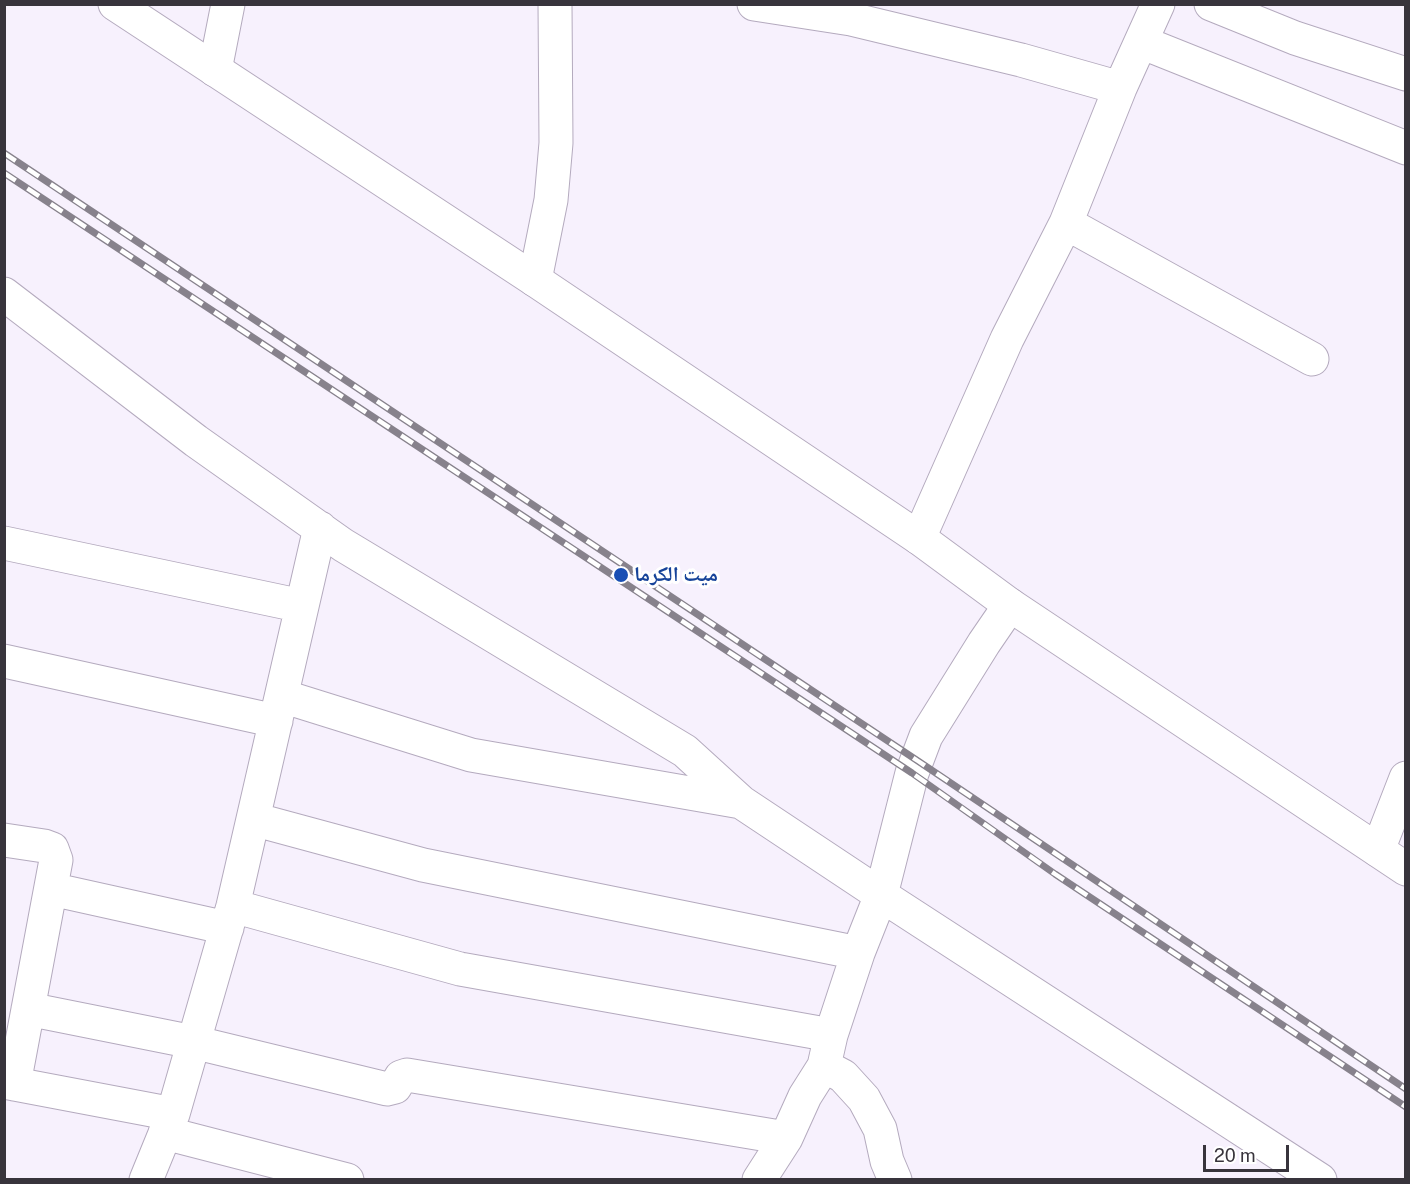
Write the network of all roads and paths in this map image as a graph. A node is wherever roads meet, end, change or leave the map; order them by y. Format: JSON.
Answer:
{"nodes":[{"id":1,"x":115,"y":4,"type":"edge"},
{"id":2,"x":228,"y":4,"type":"edge"},
{"id":3,"x":555,"y":4,"type":"edge"},
{"id":4,"x":754,"y":4,"type":"edge"},
{"id":5,"x":1158,"y":4,"type":"edge"},
{"id":6,"x":1210,"y":4,"type":"edge"},
{"id":7,"x":1141,"y":42,"type":"junction"},
{"id":8,"x":215,"y":70,"type":"junction"},
{"id":9,"x":1406,"y":74,"type":"edge"},
{"id":10,"x":1120,"y":88,"type":"junction"},
{"id":11,"x":1406,"y":148,"type":"edge"},
{"id":12,"x":1066,"y":223,"type":"junction"},
{"id":13,"x":535,"y":279,"type":"junction"},
{"id":14,"x":4,"y":294,"type":"edge"},
{"id":15,"x":1312,"y":359,"type":"dead end"},
{"id":16,"x":320,"y":528,"type":"junction"},
{"id":17,"x":919,"y":538,"type":"junction"},
{"id":18,"x":4,"y":543,"type":"edge"},
{"id":19,"x":1010,"y":605,"type":"junction"},
{"id":20,"x":302,"y":606,"type":"junction"},
{"id":21,"x":4,"y":661,"type":"edge"},
{"id":22,"x":279,"y":708,"type":"junction"},
{"id":23,"x":1406,"y":778,"type":"edge"},
{"id":24,"x":741,"y":801,"type":"junction"},
{"id":25,"x":253,"y":819,"type":"junction"},
{"id":26,"x":4,"y":840,"type":"edge"},
{"id":27,"x":1378,"y":850,"type":"junction"},
{"id":28,"x":1406,"y":869,"type":"edge"},
{"id":29,"x":51,"y":889,"type":"junction"},
{"id":30,"x":881,"y":895,"type":"junction"},
{"id":31,"x":230,"y":917,"type":"junction"},
{"id":32,"x":858,"y":953,"type":"junction"},
{"id":33,"x":28,"y":1009,"type":"junction"},
{"id":34,"x":831,"y":1035,"type":"junction"},
{"id":35,"x":193,"y":1042,"type":"junction"},
{"id":36,"x":824,"y":1066,"type":"junction"},
{"id":37,"x":9,"y":1083,"type":"edge"},
{"id":38,"x":169,"y":1124,"type":"junction"},
{"id":39,"x":786,"y":1138,"type":"junction"},
{"id":40,"x":146,"y":1179,"type":"edge"},
{"id":41,"x":347,"y":1179,"type":"edge"},
{"id":42,"x":759,"y":1179,"type":"edge"},
{"id":43,"x":895,"y":1179,"type":"edge"},
{"id":44,"x":1320,"y":1179,"type":"edge"}],
"edges":[{"from":1,"to":8,"type":"street"},
{"from":2,"to":8,"type":"street"},
{"from":3,"to":13,"type":"street"},
{"from":4,"to":10,"type":"street"},
{"from":5,"to":7,"type":"street"},
{"from":6,"to":9,"type":"street"},
{"from":7,"to":10,"type":"street"},
{"from":7,"to":11,"type":"street"},
{"from":8,"to":13,"type":"street"},
{"from":10,"to":12,"type":"street"},
{"from":12,"to":15,"type":"street"},
{"from":12,"to":17,"type":"street"},
{"from":13,"to":17,"type":"street"},
{"from":14,"to":16,"type":"street"},
{"from":16,"to":20,"type":"street"},
{"from":16,"to":24,"type":"street"},
{"from":17,"to":19,"type":"street"},
{"from":18,"to":20,"type":"street"},
{"from":19,"to":27,"type":"street"},
{"from":19,"to":30,"type":"street"},
{"from":20,"to":22,"type":"street"},
{"from":21,"to":22,"type":"street"},
{"from":22,"to":24,"type":"street"},
{"from":22,"to":25,"type":"street"},
{"from":23,"to":27,"type":"street"},
{"from":24,"to":30,"type":"street"},
{"from":25,"to":31,"type":"street"},
{"from":25,"to":32,"type":"street"},
{"from":26,"to":29,"type":"street"},
{"from":27,"to":28,"type":"street"},
{"from":29,"to":31,"type":"street"},
{"from":29,"to":33,"type":"street"},
{"from":30,"to":32,"type":"street"},
{"from":30,"to":44,"type":"street"},
{"from":31,"to":34,"type":"street"},
{"from":31,"to":35,"type":"street"},
{"from":32,"to":34,"type":"street"},
{"from":33,"to":35,"type":"street"},
{"from":33,"to":37,"type":"street"},
{"from":34,"to":36,"type":"street"},
{"from":35,"to":38,"type":"street"},
{"from":35,"to":39,"type":"street"},
{"from":36,"to":39,"type":"street"},
{"from":36,"to":43,"type":"street"},
{"from":37,"to":38,"type":"street"},
{"from":38,"to":40,"type":"street"},
{"from":38,"to":41,"type":"street"},
{"from":39,"to":42,"type":"street"}]}
